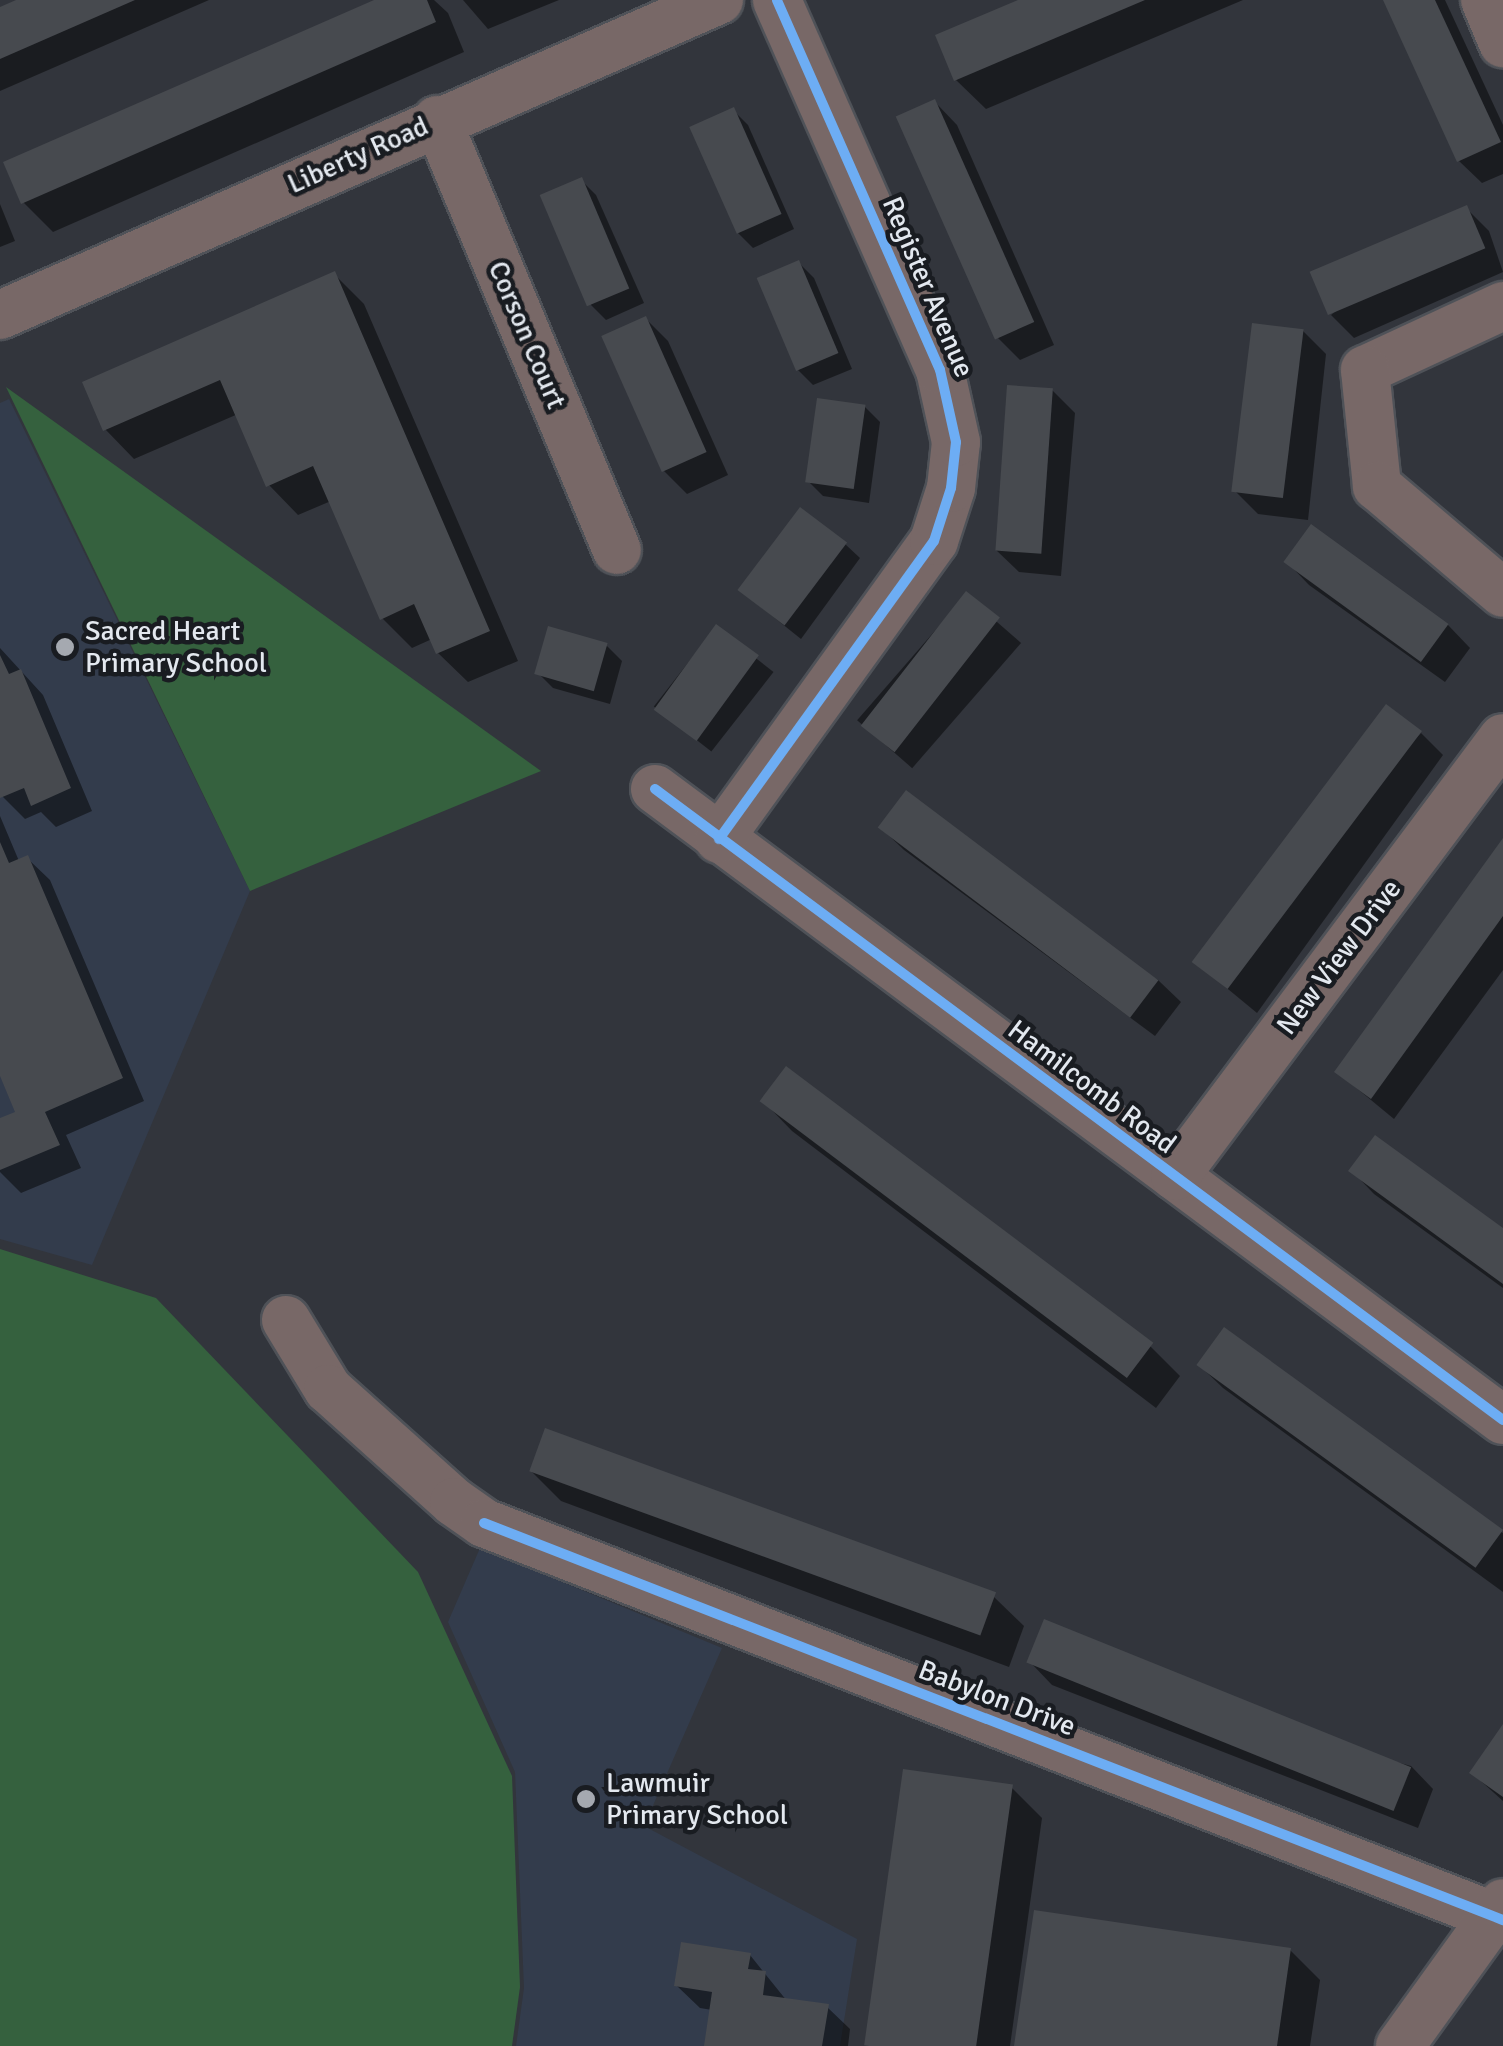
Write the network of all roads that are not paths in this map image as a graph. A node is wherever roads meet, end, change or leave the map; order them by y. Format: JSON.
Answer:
{"nodes":[{"id":1,"x":718,"y":0,"type":"edge"},
{"id":2,"x":777,"y":0,"type":"edge"},
{"id":3,"x":1485,"y":0,"type":"edge"},
{"id":4,"x":1503,"y":42,"type":"edge"},
{"id":5,"x":437,"y":120,"type":"junction"},
{"id":6,"x":1503,"y":306,"type":"edge"},
{"id":7,"x":0,"y":315,"type":"edge"},
{"id":8,"x":617,"y":550,"type":"dead end"},
{"id":9,"x":1503,"y":593,"type":"edge"},
{"id":10,"x":1503,"y":738,"type":"edge"},
{"id":11,"x":655,"y":789,"type":"dead end"},
{"id":12,"x":720,"y":839,"type":"junction"},
{"id":13,"x":1175,"y":1176,"type":"junction"},
{"id":14,"x":286,"y":1320,"type":"dead end"},
{"id":15,"x":1503,"y":1420,"type":"edge"},
{"id":16,"x":1500,"y":1913,"type":"edge"},
{"id":17,"x":1400,"y":2046,"type":"edge"}],
"edges":[{"from":1,"to":5,"type":"street","name":"Liberty Road"},
{"from":2,"to":12,"type":"street","name":"Register Avenue"},
{"from":3,"to":4,"type":"street"},
{"from":5,"to":7,"type":"street","name":"Liberty Road"},
{"from":5,"to":8,"type":"street","name":"Corson Court"},
{"from":6,"to":9,"type":"street"},
{"from":10,"to":13,"type":"street","name":"New View Drive"},
{"from":11,"to":12,"type":"street","name":"Hamilcomb Road"},
{"from":12,"to":13,"type":"street","name":"Hamilcomb Road"},
{"from":13,"to":15,"type":"street","name":"Hamilcomb Road"},
{"from":14,"to":16,"type":"street","name":"Babylon Drive"},
{"from":16,"to":17,"type":"street"}]}
